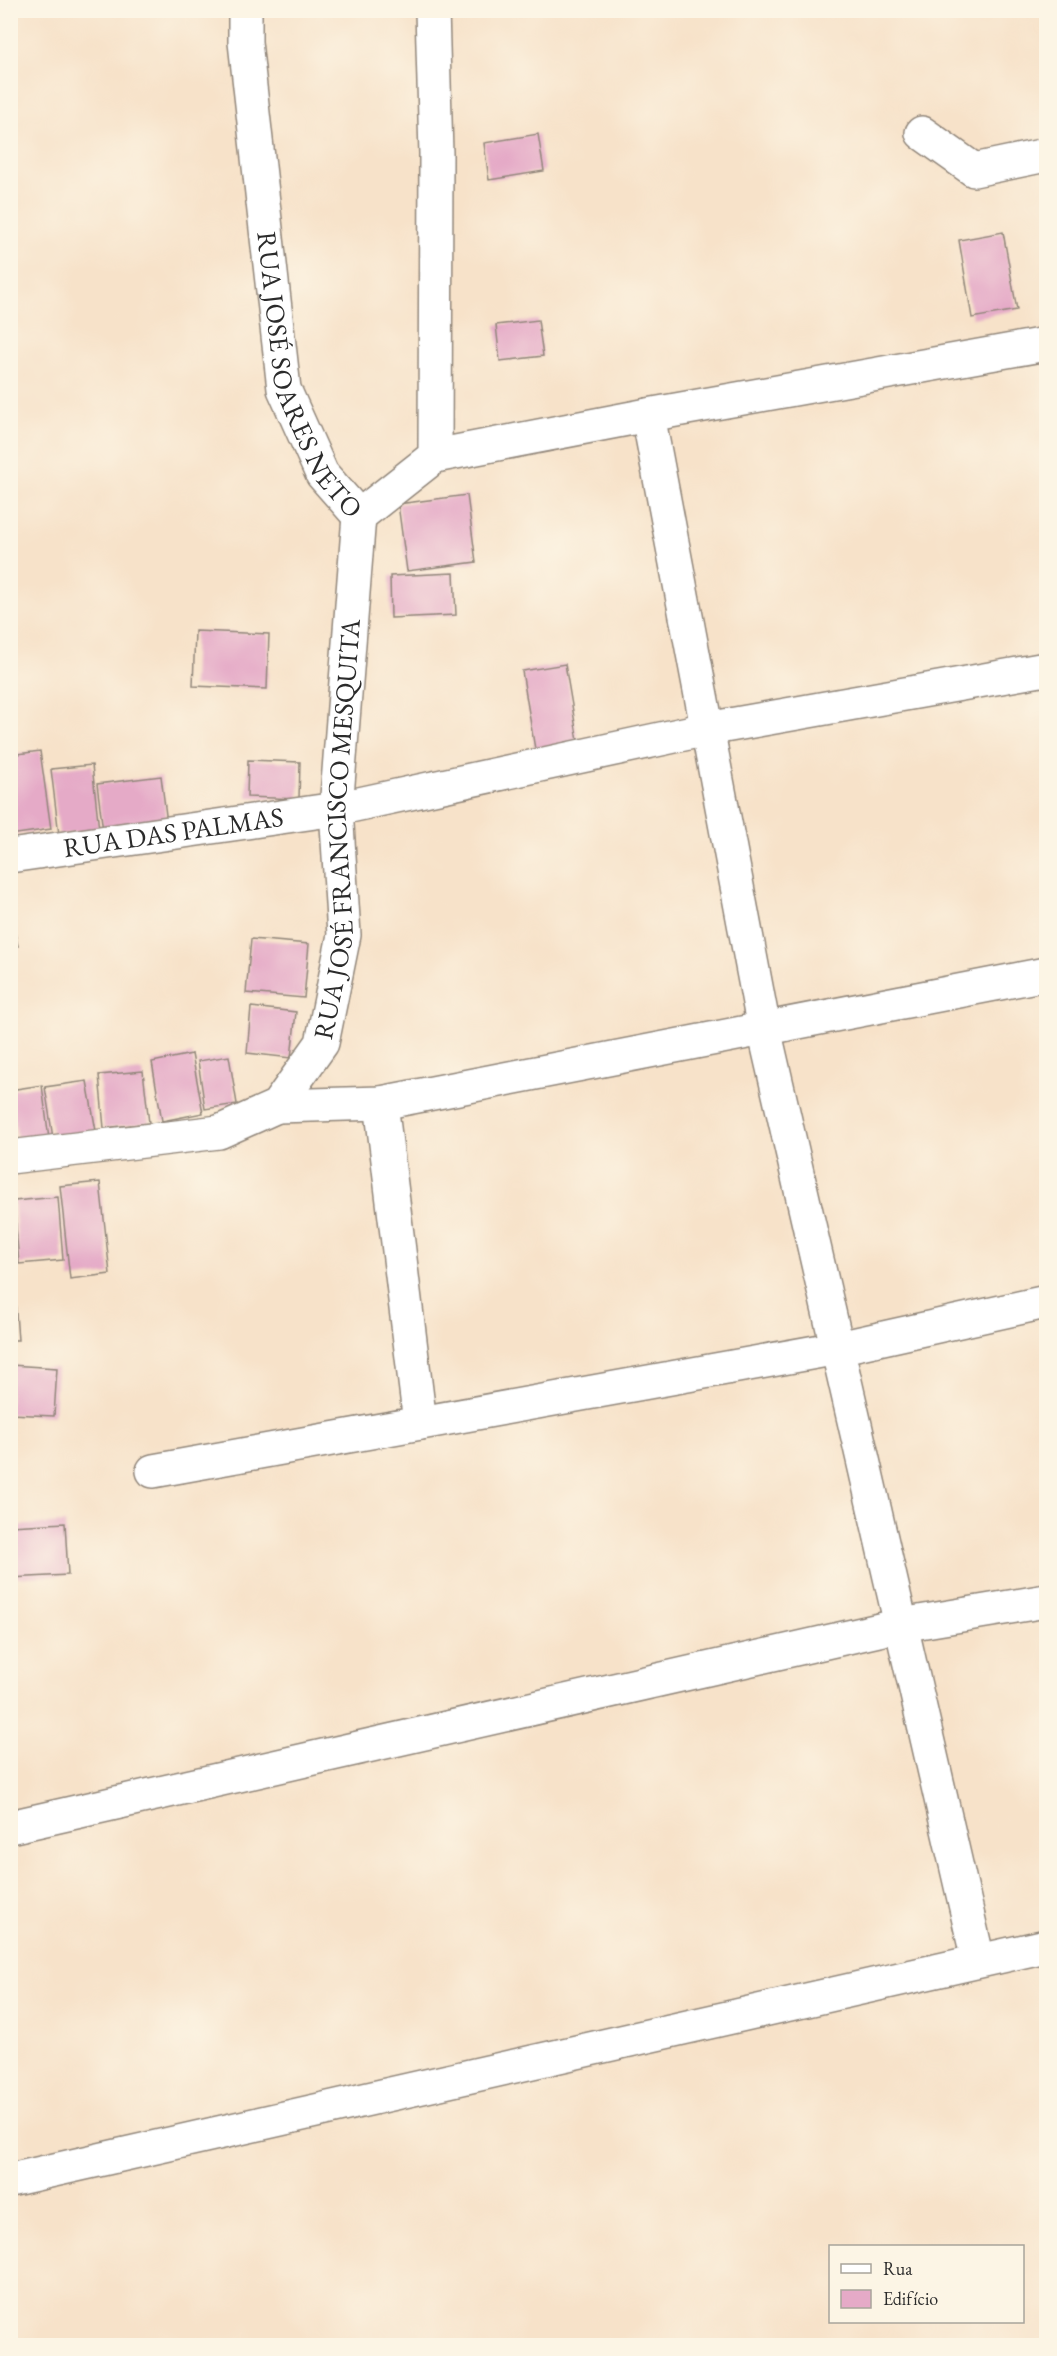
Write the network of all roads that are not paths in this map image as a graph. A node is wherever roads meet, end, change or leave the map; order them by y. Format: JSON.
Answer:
{"nodes":[{"id":1,"x":245,"y":10,"type":"edge"},
{"id":2,"x":432,"y":10,"type":"edge"},
{"id":3,"x":922,"y":133,"type":"dead end"},
{"id":4,"x":1047,"y":155,"type":"edge"},
{"id":5,"x":1047,"y":344,"type":"edge"},
{"id":6,"x":648,"y":415,"type":"junction"},
{"id":7,"x":435,"y":456,"type":"junction"},
{"id":8,"x":358,"y":516,"type":"junction"},
{"id":9,"x":1047,"y":669,"type":"edge"},
{"id":10,"x":707,"y":729,"type":"junction"},
{"id":11,"x":336,"y":809,"type":"junction"},
{"id":12,"x":10,"y":856,"type":"edge"},
{"id":13,"x":1047,"y":974,"type":"edge"},
{"id":14,"x":764,"y":1029,"type":"junction"},
{"id":15,"x":381,"y":1103,"type":"junction"},
{"id":16,"x":277,"y":1106,"type":"junction"},
{"id":17,"x":10,"y":1157,"type":"edge"},
{"id":18,"x":1047,"y":1302,"type":"edge"},
{"id":19,"x":838,"y":1348,"type":"junction"},
{"id":20,"x":420,"y":1423,"type":"junction"},
{"id":21,"x":153,"y":1471,"type":"dead end"},
{"id":22,"x":1047,"y":1601,"type":"edge"},
{"id":23,"x":901,"y":1625,"type":"junction"},
{"id":24,"x":10,"y":1827,"type":"edge"},
{"id":25,"x":1047,"y":1946,"type":"edge"},
{"id":26,"x":978,"y":1960,"type":"junction"},
{"id":27,"x":10,"y":2180,"type":"edge"}],
"edges":[{"from":1,"to":8,"type":"street","name":"RUA JOSÉ SOARES NETO"},
{"from":2,"to":7,"type":"street"},
{"from":3,"to":4,"type":"street"},
{"from":5,"to":6,"type":"street"},
{"from":6,"to":7,"type":"street"},
{"from":6,"to":10,"type":"street"},
{"from":7,"to":8,"type":"street","name":"RUA JOSÉ SOARES NETO"},
{"from":8,"to":11,"type":"street","name":"RUA JOSÉ FRANCISCO MESQUITA"},
{"from":9,"to":10,"type":"street","name":"RUA DAS PALMAS"},
{"from":10,"to":11,"type":"street","name":"RUA DAS PALMAS"},
{"from":10,"to":14,"type":"street"},
{"from":11,"to":12,"type":"street","name":"RUA DAS PALMAS"},
{"from":11,"to":16,"type":"street","name":"RUA JOSÉ FRANCISCO MESQUITA"},
{"from":13,"to":14,"type":"street"},
{"from":14,"to":15,"type":"street"},
{"from":14,"to":19,"type":"street"},
{"from":15,"to":16,"type":"street"},
{"from":15,"to":20,"type":"street"},
{"from":16,"to":17,"type":"street"},
{"from":18,"to":19,"type":"street"},
{"from":19,"to":20,"type":"street"},
{"from":19,"to":23,"type":"street"},
{"from":20,"to":21,"type":"street"},
{"from":22,"to":23,"type":"street"},
{"from":23,"to":24,"type":"street"},
{"from":23,"to":26,"type":"street"},
{"from":25,"to":26,"type":"street"},
{"from":26,"to":27,"type":"street"}]}
